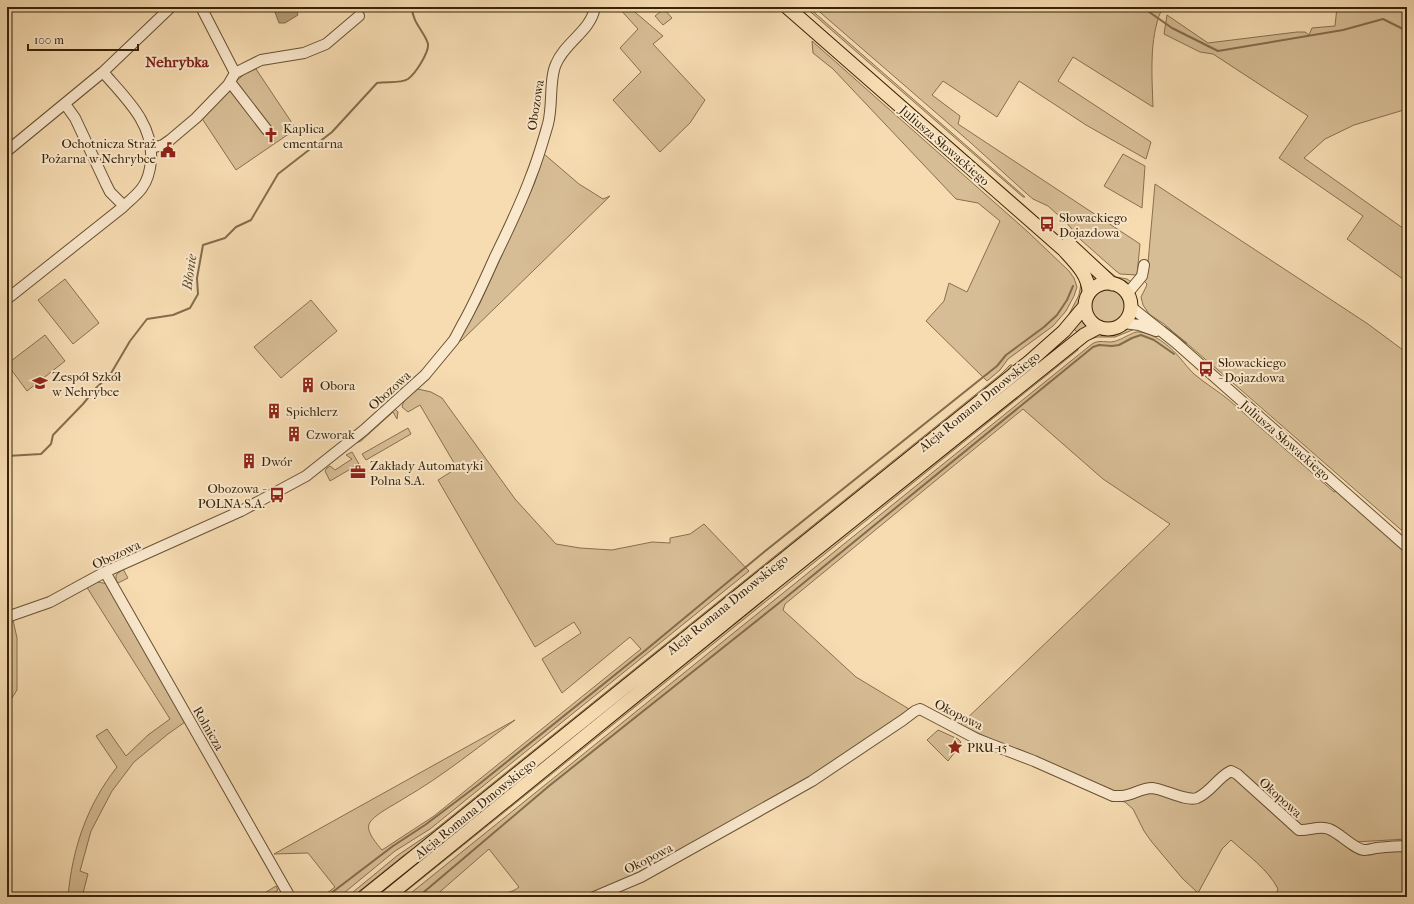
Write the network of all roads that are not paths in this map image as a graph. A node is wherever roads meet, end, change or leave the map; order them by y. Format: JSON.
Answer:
{"nodes":[{"id":1,"x":170,"y":7,"type":"edge"},
{"id":2,"x":201,"y":7,"type":"edge"},
{"id":3,"x":595,"y":7,"type":"edge"},
{"id":4,"x":787,"y":7,"type":"edge"},
{"id":5,"x":798,"y":7,"type":"edge"},
{"id":6,"x":359,"y":16,"type":"dead end"},
{"id":7,"x":103,"y":72,"type":"junction"},
{"id":8,"x":232,"y":78,"type":"junction"},
{"id":9,"x":65,"y":104,"type":"junction"},
{"id":10,"x":267,"y":130,"type":"dead end"},
{"id":11,"x":151,"y":148,"type":"junction"},
{"id":12,"x":7,"y":151,"type":"edge"},
{"id":13,"x":124,"y":206,"type":"junction"},
{"id":14,"x":1144,"y":265,"type":"dead end"},
{"id":15,"x":1112,"y":284,"type":"junction"},
{"id":16,"x":1089,"y":293,"type":"junction"},
{"id":17,"x":1127,"y":294,"type":"junction"},
{"id":18,"x":7,"y":299,"type":"edge"},
{"id":19,"x":1084,"y":306,"type":"junction"},
{"id":20,"x":1131,"y":307,"type":"junction"},
{"id":21,"x":1124,"y":323,"type":"junction"},
{"id":22,"x":1099,"y":327,"type":"junction"},
{"id":23,"x":1164,"y":334,"type":"junction"},
{"id":24,"x":1407,"y":547,"type":"edge"},
{"id":25,"x":106,"y":572,"type":"junction"},
{"id":26,"x":7,"y":617,"type":"edge"},
{"id":27,"x":1407,"y":846,"type":"edge"},
{"id":28,"x":290,"y":897,"type":"edge"},
{"id":29,"x":364,"y":897,"type":"edge"},
{"id":30,"x":387,"y":897,"type":"edge"},
{"id":31,"x":594,"y":897,"type":"edge"}],
"edges":[{"from":1,"to":7,"type":"street"},
{"from":2,"to":8,"type":"street"},
{"from":3,"to":25,"type":"street","name":"Obozowa"},
{"from":4,"to":16,"type":"main road","name":"Juliusza Słowackiego"},
{"from":5,"to":15,"type":"main road","name":"Juliusza Słowackiego"},
{"from":6,"to":8,"type":"street"},
{"from":7,"to":9,"type":"street"},
{"from":7,"to":11,"type":"street"},
{"from":8,"to":10,"type":"street"},
{"from":8,"to":11,"type":"street"},
{"from":9,"to":12,"type":"street"},
{"from":9,"to":13,"type":"street"},
{"from":11,"to":13,"type":"street"},
{"from":13,"to":18,"type":"street"},
{"from":14,"to":17,"type":"street"},
{"from":15,"to":16,"type":"main road"},
{"from":15,"to":17,"type":"main road"},
{"from":16,"to":19,"type":"main road"},
{"from":17,"to":20,"type":"main road"},
{"from":19,"to":22,"type":"main road"},
{"from":19,"to":29,"type":"main road","name":"Aleja Romana Dmowskiego"},
{"from":20,"to":21,"type":"main road"},
{"from":20,"to":23,"type":"street","name":"Juliusza Słowackiego"},
{"from":21,"to":22,"type":"main road"},
{"from":21,"to":23,"type":"street","name":"Juliusza Słowackiego"},
{"from":22,"to":30,"type":"main road","name":"Aleja Romana Dmowskiego"},
{"from":23,"to":24,"type":"street","name":"Juliusza Słowackiego"},
{"from":25,"to":26,"type":"street","name":"Obozowa"},
{"from":25,"to":28,"type":"street","name":"Rolnicza"},
{"from":27,"to":31,"type":"street","name":"Okopowa"}]}
